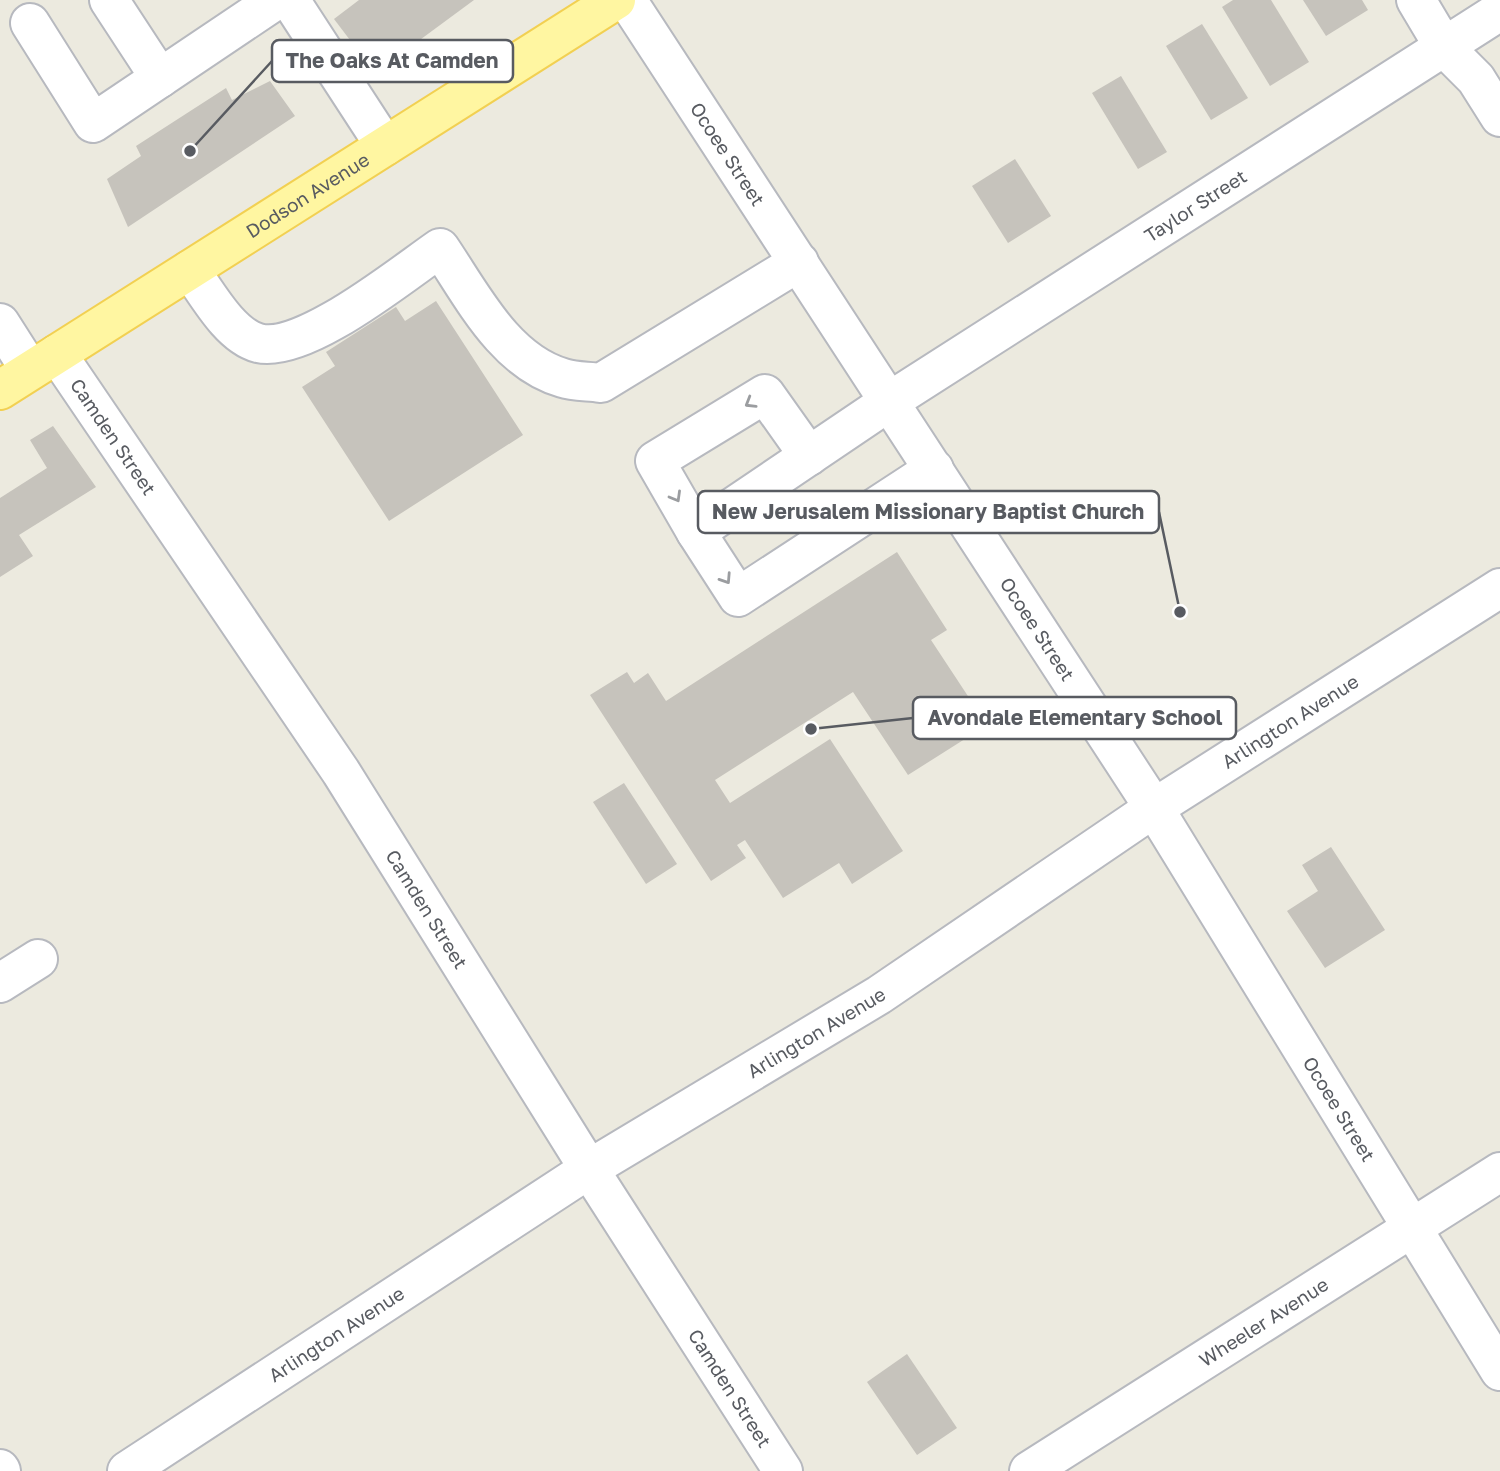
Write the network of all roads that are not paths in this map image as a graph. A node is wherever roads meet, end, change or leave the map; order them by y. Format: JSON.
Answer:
{"nodes":[{"id":1,"x":109,"y":0,"type":"edge"},
{"id":2,"x":275,"y":0,"type":"edge"},
{"id":3,"x":290,"y":0,"type":"edge"},
{"id":4,"x":617,"y":0,"type":"edge"},
{"id":5,"x":627,"y":0,"type":"edge"},
{"id":6,"x":1416,"y":0,"type":"edge"},
{"id":7,"x":1500,"y":11,"type":"edge"},
{"id":8,"x":30,"y":23,"type":"dead end"},
{"id":9,"x":1444,"y":47,"type":"junction"},
{"id":10,"x":160,"y":78,"type":"junction"},
{"id":11,"x":1500,"y":117,"type":"edge"},
{"id":12,"x":385,"y":146,"type":"junction"},
{"id":13,"x":799,"y":262,"type":"junction"},
{"id":14,"x":190,"y":270,"type":"junction"},
{"id":15,"x":0,"y":323,"type":"edge"},
{"id":16,"x":29,"y":371,"type":"edge"},
{"id":17,"x":890,"y":401,"type":"junction"},
{"id":18,"x":809,"y":456,"type":"junction"},
{"id":19,"x":934,"y":469,"type":"junction"},
{"id":20,"x":696,"y":532,"type":"junction"},
{"id":21,"x":1500,"y":588,"type":"edge"},
{"id":22,"x":1154,"y":808,"type":"junction"},
{"id":23,"x":38,"y":960,"type":"dead end"},
{"id":24,"x":0,"y":983,"type":"edge"},
{"id":25,"x":589,"y":1169,"type":"junction"},
{"id":26,"x":1500,"y":1172,"type":"edge"},
{"id":27,"x":1410,"y":1228,"type":"junction"},
{"id":28,"x":1500,"y":1371,"type":"edge"},
{"id":29,"x":127,"y":1471,"type":"edge"},
{"id":30,"x":783,"y":1471,"type":"edge"},
{"id":31,"x":1029,"y":1471,"type":"edge"}],
"edges":[{"from":1,"to":10,"type":"street"},
{"from":2,"to":10,"type":"street"},
{"from":3,"to":12,"type":"street"},
{"from":4,"to":12,"type":"main road","name":"Dodson Avenue"},
{"from":5,"to":13,"type":"street","name":"Ocoee Street"},
{"from":6,"to":9,"type":"street"},
{"from":7,"to":9,"type":"street","name":"Taylor Street"},
{"from":8,"to":10,"type":"street"},
{"from":9,"to":11,"type":"street"},
{"from":9,"to":17,"type":"street","name":"Taylor Street"},
{"from":12,"to":14,"type":"main road","name":"Dodson Avenue"},
{"from":13,"to":14,"type":"street"},
{"from":13,"to":17,"type":"street","name":"Ocoee Street"},
{"from":14,"to":16,"type":"main road","name":"Dodson Avenue"},
{"from":15,"to":16,"type":"street","name":"Camden Street"},
{"from":16,"to":25,"type":"street","name":"Camden Street"},
{"from":17,"to":18,"type":"street","name":"Taylor Street"},
{"from":17,"to":19,"type":"street","name":"Ocoee Street"},
{"from":18,"to":20,"type":"street","name":"Taylor Street"},
{"from":18,"to":20,"type":"street","one_way":true},
{"from":20,"to":19,"type":"street","one_way":true},
{"from":19,"to":22,"type":"street","name":"Ocoee Street"},
{"from":21,"to":22,"type":"street","name":"Arlington Avenue"},
{"from":22,"to":25,"type":"street","name":"Arlington Avenue"},
{"from":22,"to":27,"type":"street","name":"Ocoee Street"},
{"from":23,"to":24,"type":"street"},
{"from":25,"to":29,"type":"street","name":"Arlington Avenue"},
{"from":25,"to":30,"type":"street","name":"Camden Street"},
{"from":26,"to":27,"type":"street","name":"Wheeler Avenue"},
{"from":27,"to":28,"type":"street","name":"Ocoee Street"},
{"from":27,"to":31,"type":"street","name":"Wheeler Avenue"}]}
